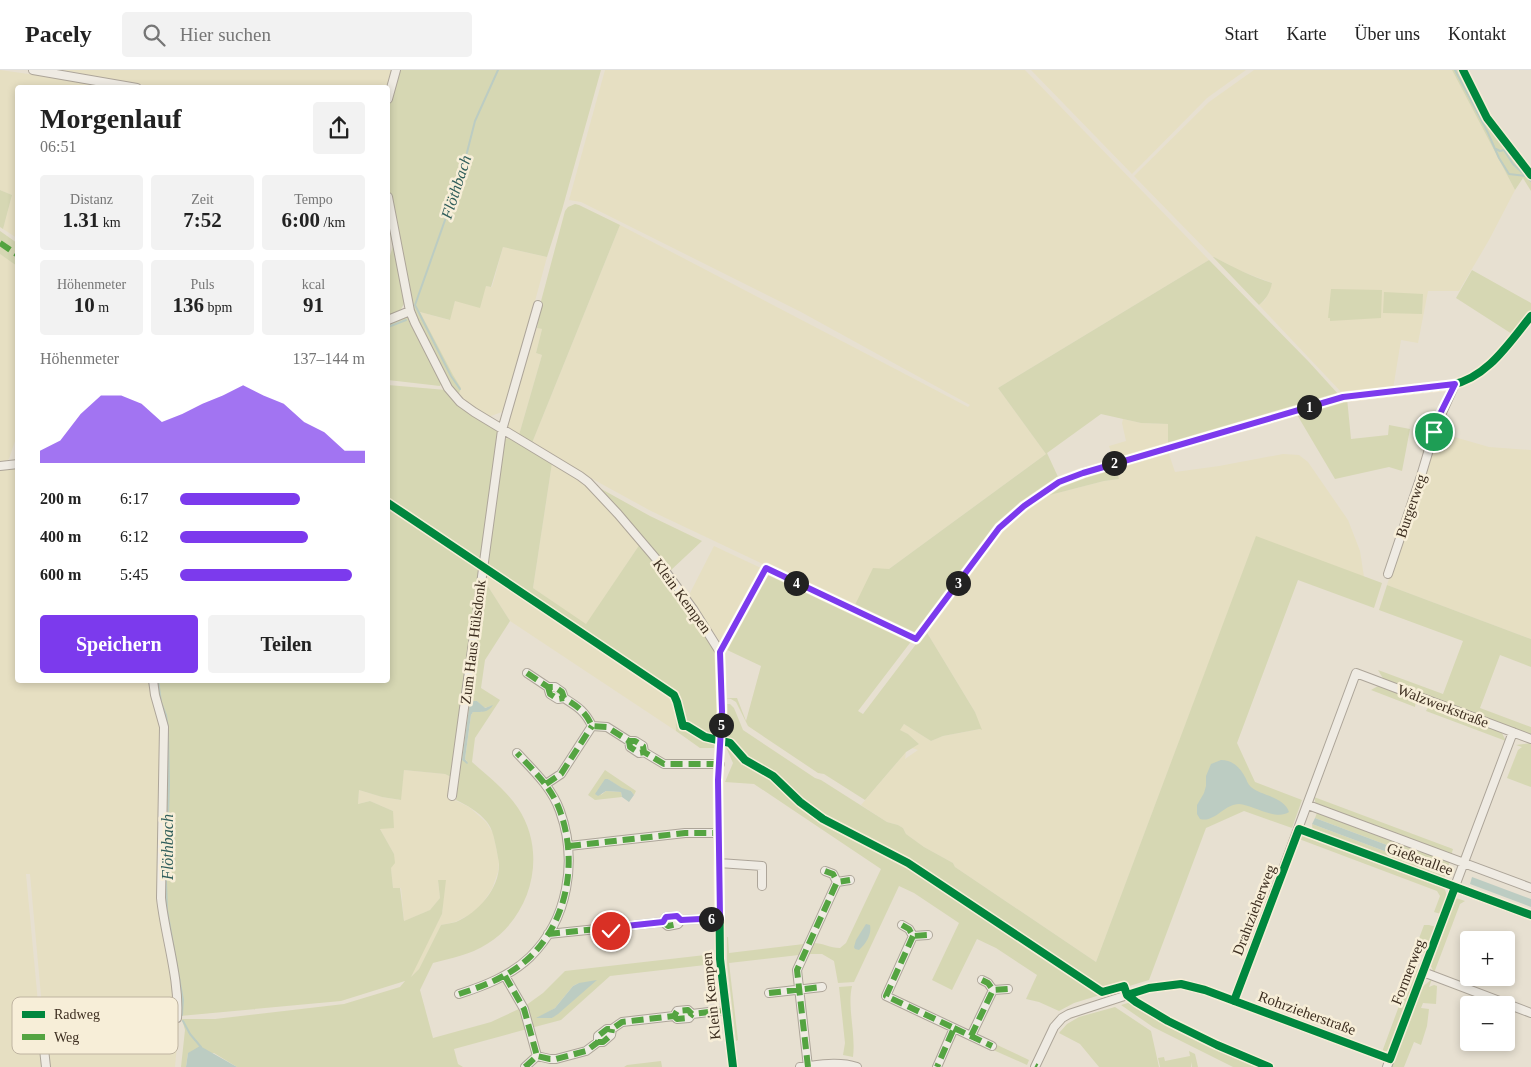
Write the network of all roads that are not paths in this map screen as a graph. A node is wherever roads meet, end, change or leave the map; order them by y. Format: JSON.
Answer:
{"nodes":[{"id":1,"x":33,"y":70,"type":"edge"},
{"id":2,"x":396,"y":70,"type":"edge"},
{"id":3,"x":1463,"y":70,"type":"edge"},
{"id":4,"x":120,"y":85,"type":"edge"},
{"id":5,"x":390,"y":91,"type":"edge"},
{"id":6,"x":1531,"y":175,"type":"edge"},
{"id":7,"x":390,"y":207,"type":"edge"},
{"id":8,"x":538,"y":305,"type":"dead end"},
{"id":9,"x":410,"y":310,"type":"junction"},
{"id":10,"x":1531,"y":316,"type":"edge"},
{"id":11,"x":390,"y":319,"type":"edge"},
{"id":12,"x":1455,"y":384,"type":"junction"},
{"id":13,"x":502,"y":430,"type":"junction"},
{"id":14,"x":15,"y":464,"type":"edge"},
{"id":15,"x":0,"y":466,"type":"edge"},
{"id":16,"x":1388,"y":574,"type":"dead end"},
{"id":17,"x":720,"y":652,"type":"junction"},
{"id":18,"x":1356,"y":672,"type":"joint"},
{"id":19,"x":527,"y":673,"type":"dead end"},
{"id":20,"x":153,"y":683,"type":"edge"},
{"id":21,"x":592,"y":726,"type":"junction"},
{"id":22,"x":1513,"y":732,"type":"junction"},
{"id":23,"x":1531,"y":739,"type":"edge"},
{"id":24,"x":517,"y":753,"type":"dead end"},
{"id":25,"x":720,"y":764,"type":"junction"},
{"id":26,"x":546,"y":784,"type":"junction"},
{"id":27,"x":452,"y":796,"type":"dead end"},
{"id":28,"x":1308,"y":805,"type":"junction"},
{"id":29,"x":1299,"y":829,"type":"junction"},
{"id":30,"x":719,"y":833,"type":"junction"},
{"id":31,"x":569,"y":846,"type":"junction"},
{"id":32,"x":719,"y":863,"type":"junction"},
{"id":33,"x":1464,"y":863,"type":"junction"},
{"id":34,"x":825,"y":871,"type":"dead end"},
{"id":35,"x":850,"y":880,"type":"dead end"},
{"id":36,"x":837,"y":882,"type":"junction"},
{"id":37,"x":762,"y":886,"type":"dead end"},
{"id":38,"x":1455,"y":887,"type":"junction"},
{"id":39,"x":1531,"y":888,"type":"edge"},
{"id":40,"x":1531,"y":915,"type":"edge"},
{"id":41,"x":720,"y":918,"type":"junction"},
{"id":42,"x":902,"y":926,"type":"dead end"},
{"id":43,"x":548,"y":934,"type":"junction"},
{"id":44,"x":928,"y":935,"type":"dead end"},
{"id":45,"x":913,"y":936,"type":"junction"},
{"id":46,"x":1423,"y":972,"type":"junction"},
{"id":47,"x":505,"y":976,"type":"junction"},
{"id":48,"x":982,"y":980,"type":"dead end"},
{"id":49,"x":822,"y":987,"type":"dead end"},
{"id":50,"x":1008,"y":989,"type":"dead end"},
{"id":51,"x":799,"y":990,"type":"junction"},
{"id":52,"x":993,"y":990,"type":"junction"},
{"id":53,"x":769,"y":993,"type":"dead end"},
{"id":54,"x":459,"y":994,"type":"dead end"},
{"id":55,"x":177,"y":997,"type":"edge"},
{"id":56,"x":1234,"y":1001,"type":"junction"},
{"id":57,"x":726,"y":1010,"type":"junction"},
{"id":58,"x":1531,"y":1013,"type":"edge"},
{"id":59,"x":954,"y":1028,"type":"junction"},
{"id":60,"x":971,"y":1036,"type":"junction"},
{"id":61,"x":992,"y":1046,"type":"dead end"},
{"id":62,"x":45,"y":1054,"type":"edge"},
{"id":63,"x":537,"y":1056,"type":"junction"},
{"id":64,"x":1390,"y":1059,"type":"junction"},
{"id":65,"x":46,"y":1067,"type":"edge"},
{"id":66,"x":525,"y":1067,"type":"edge"},
{"id":67,"x":733,"y":1067,"type":"edge"},
{"id":68,"x":805,"y":1067,"type":"edge"},
{"id":69,"x":857,"y":1067,"type":"edge"},
{"id":70,"x":936,"y":1067,"type":"edge"},
{"id":71,"x":1036,"y":1067,"type":"edge"},
{"id":72,"x":1387,"y":1067,"type":"edge"}],
"edges":[{"from":1,"to":4,"type":"street"},
{"from":2,"to":5,"type":"street"},
{"from":3,"to":6,"type":"street"},
{"from":7,"to":9,"type":"street","name":"Klein Kempen"},
{"from":8,"to":13,"type":"street"},
{"from":9,"to":11,"type":"street"},
{"from":9,"to":13,"type":"street","name":"Klein Kempen"},
{"from":10,"to":12,"type":"street"},
{"from":12,"to":16,"type":"street","name":"Burgerweg"},
{"from":12,"to":17,"type":"street"},
{"from":13,"to":17,"type":"street","name":"Klein Kempen"},
{"from":13,"to":27,"type":"street","name":"Zum Haus Hülsdonk"},
{"from":14,"to":15,"type":"street"},
{"from":17,"to":25,"type":"street","name":"Klein Kempen"},
{"from":18,"to":22,"type":"street","name":"Walzwerkstraße"},
{"from":18,"to":28,"type":"street","name":"Drahtzieherweg"},
{"from":19,"to":21,"type":"street"},
{"from":20,"to":55,"type":"street"},
{"from":21,"to":25,"type":"street"},
{"from":21,"to":26,"type":"street"},
{"from":22,"to":23,"type":"street","name":"Walzwerkstraße"},
{"from":22,"to":33,"type":"street","name":"Formerweg"},
{"from":24,"to":26,"type":"street"},
{"from":25,"to":30,"type":"street","name":"Klein Kempen"},
{"from":26,"to":31,"type":"street"},
{"from":28,"to":29,"type":"street","name":"Drahtzieherweg"},
{"from":28,"to":33,"type":"street","name":"Gießerallee"},
{"from":29,"to":38,"type":"street","name":"Gießerallee"},
{"from":29,"to":56,"type":"street","name":"Drahtzieherweg"},
{"from":30,"to":31,"type":"street"},
{"from":30,"to":32,"type":"street","name":"Klein Kempen"},
{"from":31,"to":43,"type":"street"},
{"from":32,"to":37,"type":"street"},
{"from":32,"to":41,"type":"street","name":"Klein Kempen"},
{"from":33,"to":38,"type":"street","name":"Formerweg"},
{"from":33,"to":39,"type":"street","name":"Gießerallee"},
{"from":34,"to":36,"type":"street"},
{"from":35,"to":36,"type":"street"},
{"from":36,"to":51,"type":"street"},
{"from":38,"to":40,"type":"street","name":"Gießerallee"},
{"from":38,"to":46,"type":"street","name":"Formerweg"},
{"from":41,"to":43,"type":"street"},
{"from":41,"to":57,"type":"street","name":"Klein Kempen"},
{"from":42,"to":45,"type":"street"},
{"from":43,"to":47,"type":"street"},
{"from":44,"to":45,"type":"street"},
{"from":45,"to":59,"type":"street"},
{"from":46,"to":58,"type":"street"},
{"from":46,"to":64,"type":"street","name":"Formerweg"},
{"from":47,"to":54,"type":"street"},
{"from":47,"to":63,"type":"street"},
{"from":48,"to":52,"type":"street"},
{"from":49,"to":51,"type":"street"},
{"from":50,"to":52,"type":"street"},
{"from":51,"to":53,"type":"street"},
{"from":51,"to":68,"type":"street"},
{"from":52,"to":60,"type":"street"},
{"from":56,"to":64,"type":"street","name":"Rohrzieherstraße"},
{"from":56,"to":71,"type":"street","name":"Rohrzieherstraße"},
{"from":57,"to":63,"type":"street"},
{"from":57,"to":67,"type":"street","name":"Klein Kempen"},
{"from":59,"to":60,"type":"street"},
{"from":59,"to":70,"type":"street"},
{"from":60,"to":61,"type":"street"},
{"from":62,"to":65,"type":"street"},
{"from":63,"to":66,"type":"street"},
{"from":64,"to":72,"type":"street","name":"Formerweg"},
{"from":68,"to":69,"type":"street"}]}
